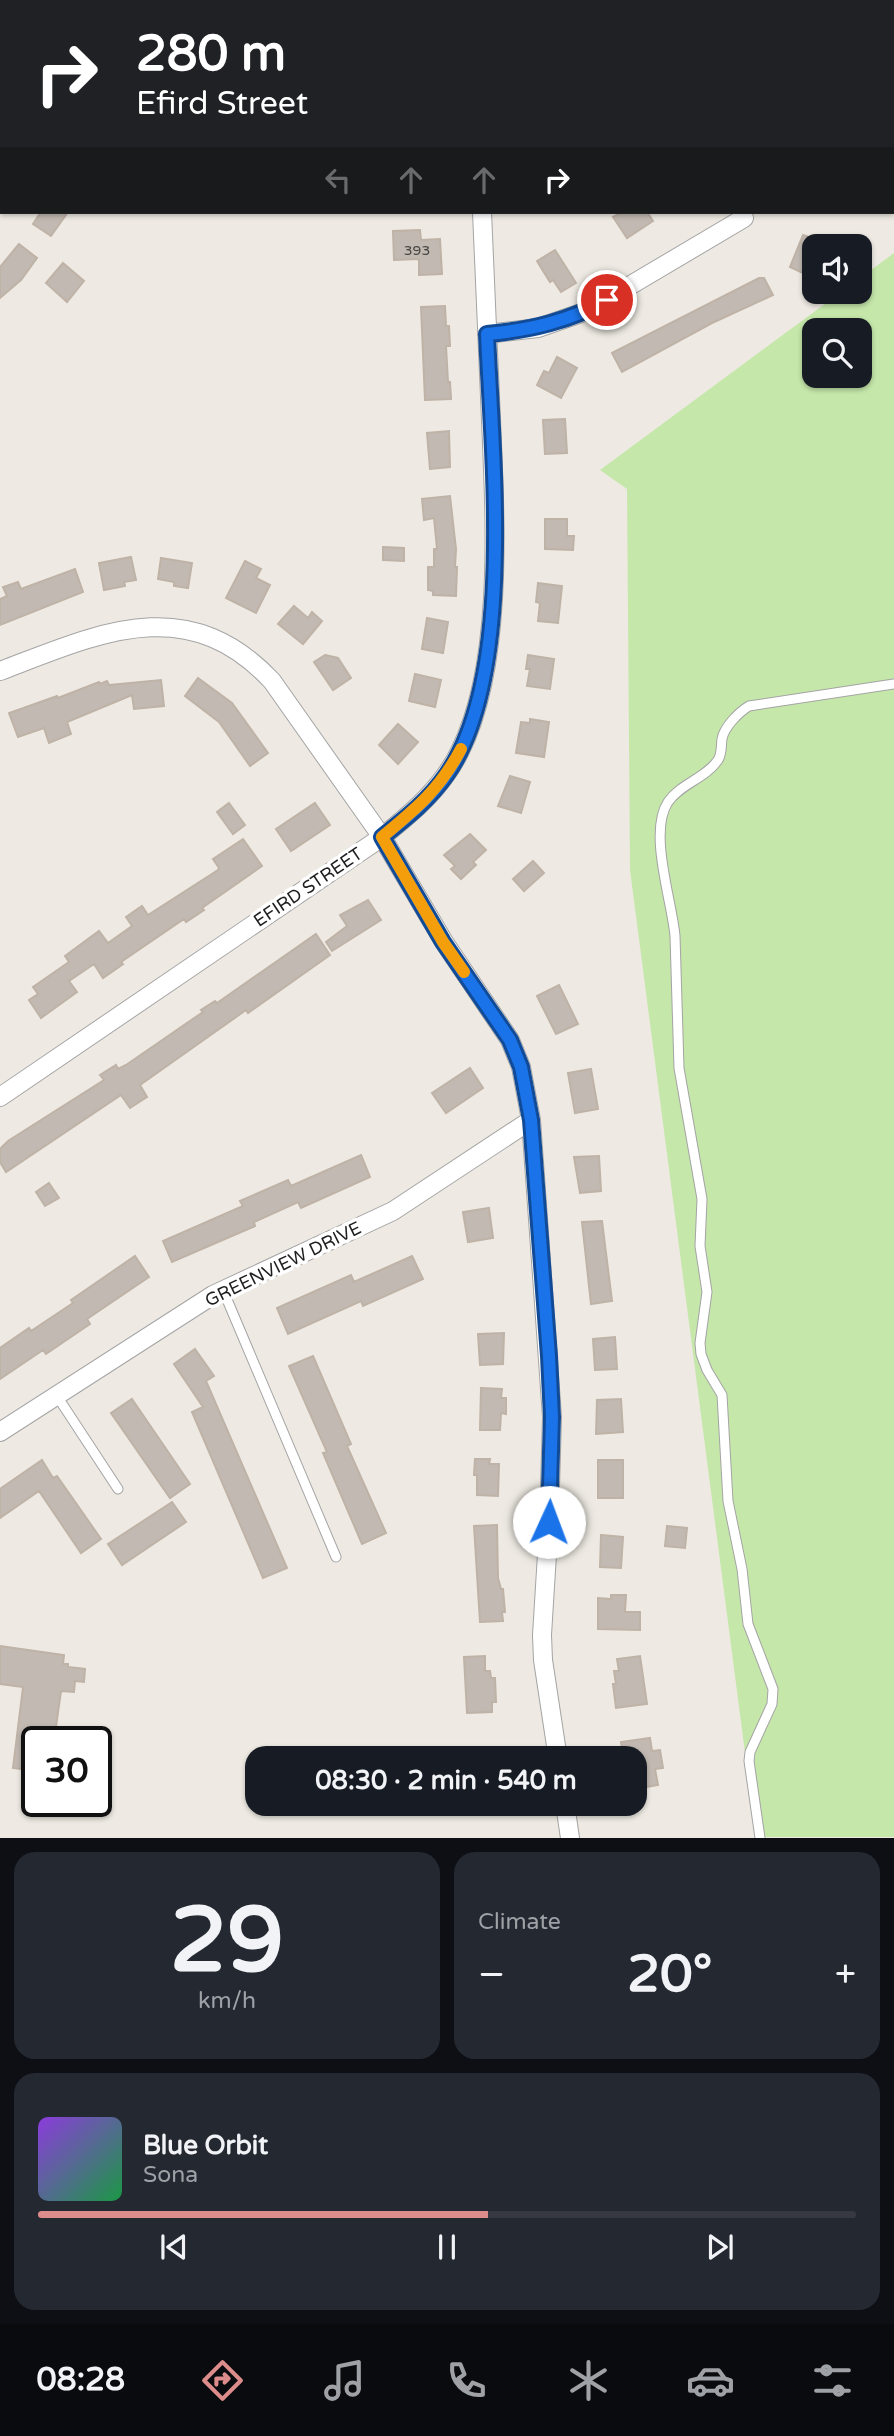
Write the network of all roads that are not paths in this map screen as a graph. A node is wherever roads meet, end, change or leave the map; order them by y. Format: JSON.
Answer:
{"nodes":[{"id":1,"x":482,"y":214,"type":"edge"},
{"id":2,"x":744,"y":218,"type":"dead end"},
{"id":3,"x":487,"y":334,"type":"junction"},
{"id":4,"x":0,"y":671,"type":"edge"},
{"id":5,"x":894,"y":684,"type":"edge"},
{"id":6,"x":382,"y":837,"type":"junction"},
{"id":7,"x":0,"y":1097,"type":"edge"},
{"id":8,"x":531,"y":1120,"type":"junction"},
{"id":9,"x":223,"y":1290,"type":"junction"},
{"id":10,"x":57,"y":1396,"type":"junction"},
{"id":11,"x":0,"y":1432,"type":"edge"},
{"id":12,"x":118,"y":1489,"type":"dead end"},
{"id":13,"x":336,"y":1557,"type":"dead end"},
{"id":14,"x":556,"y":1746,"type":"edge"},
{"id":15,"x":567,"y":1816,"type":"edge"},
{"id":16,"x":570,"y":1838,"type":"edge"},
{"id":17,"x":760,"y":1838,"type":"edge"}],
"edges":[{"from":1,"to":3,"type":"street","name":"EFIRD STREET"},
{"from":2,"to":3,"type":"street"},
{"from":3,"to":6,"type":"street","name":"EFIRD STREET"},
{"from":4,"to":6,"type":"street"},
{"from":5,"to":17,"type":"lane"},
{"from":6,"to":7,"type":"street","name":"EFIRD STREET"},
{"from":6,"to":8,"type":"street"},
{"from":8,"to":9,"type":"street","name":"GREENVIEW DRIVE"},
{"from":8,"to":14,"type":"street"},
{"from":9,"to":10,"type":"street","name":"GREENVIEW DRIVE"},
{"from":9,"to":13,"type":"lane"},
{"from":10,"to":11,"type":"street","name":"GREENVIEW DRIVE"},
{"from":10,"to":12,"type":"lane"},
{"from":15,"to":16,"type":"street"}]}
